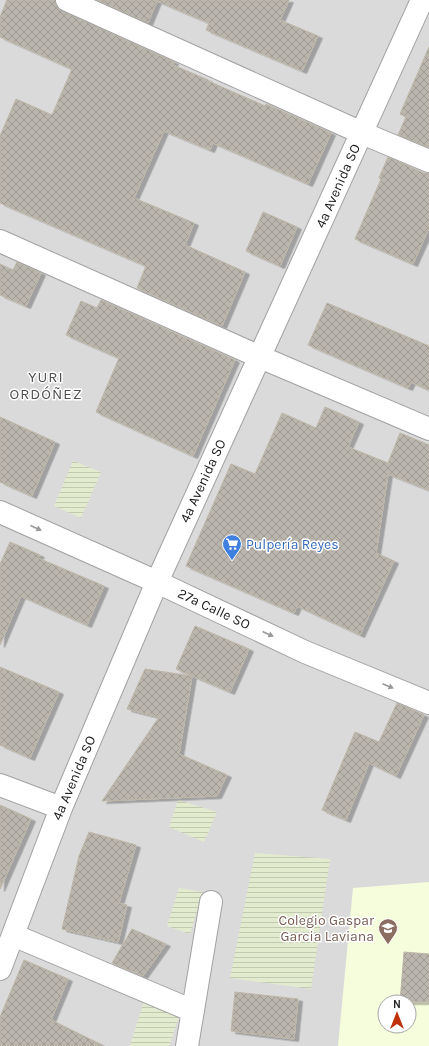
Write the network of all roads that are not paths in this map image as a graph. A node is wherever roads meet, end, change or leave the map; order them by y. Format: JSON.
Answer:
{"nodes":[{"id":1,"x":67,"y":0,"type":"edge"},
{"id":2,"x":422,"y":0,"type":"edge"},
{"id":3,"x":362,"y":133,"type":"junction"},
{"id":4,"x":429,"y":162,"type":"edge"},
{"id":5,"x":0,"y":241,"type":"edge"},
{"id":6,"x":260,"y":357,"type":"junction"},
{"id":7,"x":429,"y":429,"type":"edge"},
{"id":8,"x":0,"y":512,"type":"edge"},
{"id":9,"x":157,"y":582,"type":"junction"},
{"id":10,"x":429,"y":703,"type":"edge"},
{"id":11,"x":0,"y":785,"type":"edge"},
{"id":12,"x":61,"y":808,"type":"junction"},
{"id":13,"x":211,"y":902,"type":"dead end"},
{"id":14,"x":13,"y":935,"type":"junction"},
{"id":15,"x":0,"y":968,"type":"edge"},
{"id":16,"x":193,"y":1011,"type":"junction"},
{"id":17,"x":187,"y":1046,"type":"edge"}],
"edges":[{"from":1,"to":3,"type":"street"},
{"from":2,"to":3,"type":"street","name":"4a Avenida SO"},
{"from":3,"to":4,"type":"street"},
{"from":3,"to":6,"type":"street","name":"4a Avenida SO"},
{"from":5,"to":6,"type":"street"},
{"from":6,"to":7,"type":"street"},
{"from":6,"to":9,"type":"street","name":"4a Avenida SO"},
{"from":8,"to":9,"type":"street","name":"27a Calle SO","one_way":true},
{"from":9,"to":10,"type":"street","name":"27a Calle SO","one_way":true},
{"from":9,"to":12,"type":"street","name":"4a Avenida SO"},
{"from":11,"to":12,"type":"street"},
{"from":12,"to":14,"type":"street","name":"4a Avenida SO"},
{"from":13,"to":16,"type":"street"},
{"from":14,"to":15,"type":"street","name":"4a Avenida SO"},
{"from":14,"to":16,"type":"street"},
{"from":16,"to":17,"type":"street"}]}
